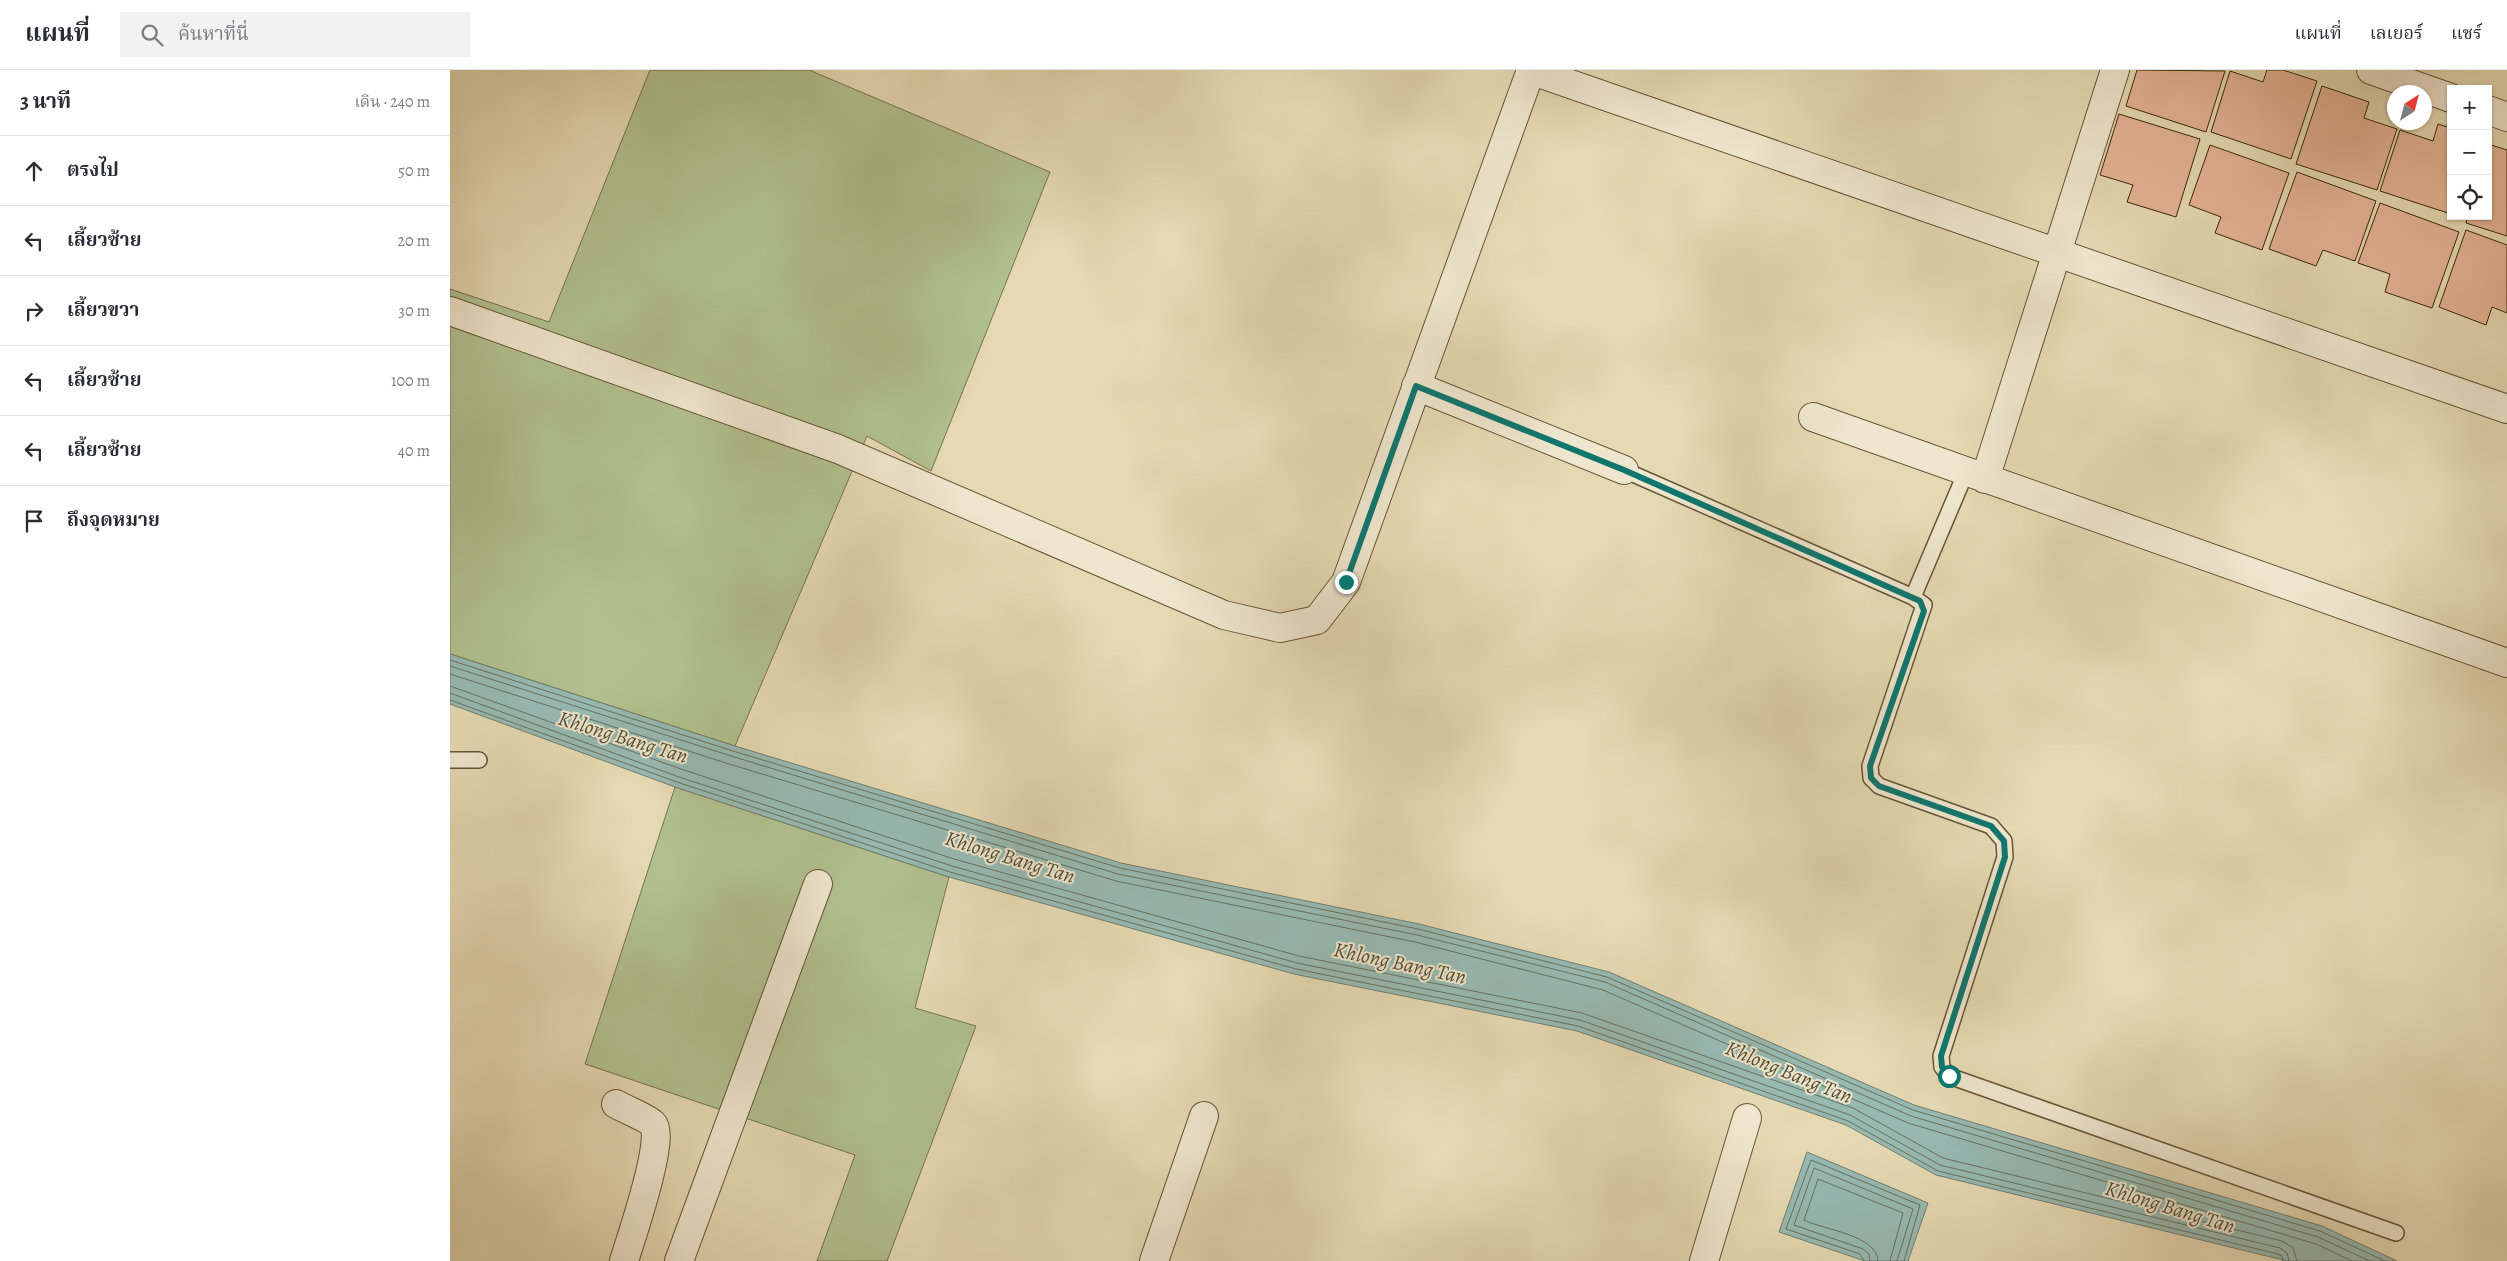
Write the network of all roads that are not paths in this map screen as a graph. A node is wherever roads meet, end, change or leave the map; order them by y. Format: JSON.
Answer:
{"nodes":[{"id":1,"x":1530,"y":70,"type":"edge"},
{"id":2,"x":2115,"y":70,"type":"edge"},
{"id":3,"x":2371,"y":70,"type":"edge"},
{"id":4,"x":2447,"y":97,"type":"edge"},
{"id":5,"x":2492,"y":111,"type":"edge"},
{"id":6,"x":2507,"y":117,"type":"edge"},
{"id":7,"x":2057,"y":253,"type":"junction"},
{"id":8,"x":450,"y":311,"type":"edge"},
{"id":9,"x":1416,"y":386,"type":"junction"},
{"id":10,"x":2507,"y":409,"type":"edge"},
{"id":11,"x":1813,"y":417,"type":"dead end"},
{"id":12,"x":1624,"y":470,"type":"joint"},
{"id":13,"x":1976,"y":475,"type":"junction"},
{"id":14,"x":1913,"y":597,"type":"junction"},
{"id":15,"x":2507,"y":663,"type":"edge"},
{"id":16,"x":450,"y":760,"type":"edge"},
{"id":17,"x":479,"y":760,"type":"dead end"},
{"id":18,"x":818,"y":884,"type":"dead end"},
{"id":19,"x":616,"y":1104,"type":"dead end"},
{"id":20,"x":1204,"y":1116,"type":"dead end"},
{"id":21,"x":1747,"y":1118,"type":"dead end"},
{"id":22,"x":2396,"y":1233,"type":"dead end"},
{"id":23,"x":624,"y":1261,"type":"edge"},
{"id":24,"x":679,"y":1261,"type":"edge"},
{"id":25,"x":1154,"y":1261,"type":"edge"},
{"id":26,"x":1704,"y":1261,"type":"edge"}],
"edges":[{"from":1,"to":7,"type":"street"},
{"from":1,"to":9,"type":"street"},
{"from":2,"to":7,"type":"street"},
{"from":3,"to":4,"type":"street"},
{"from":5,"to":6,"type":"street"},
{"from":7,"to":10,"type":"street"},
{"from":7,"to":13,"type":"street"},
{"from":8,"to":9,"type":"street"},
{"from":9,"to":12,"type":"street"},
{"from":11,"to":13,"type":"street"},
{"from":12,"to":14,"type":"lane"},
{"from":13,"to":14,"type":"lane"},
{"from":13,"to":15,"type":"street"},
{"from":14,"to":22,"type":"lane"},
{"from":16,"to":17,"type":"lane"},
{"from":18,"to":24,"type":"street"},
{"from":19,"to":23,"type":"street"},
{"from":20,"to":25,"type":"street"},
{"from":21,"to":26,"type":"street"}]}
